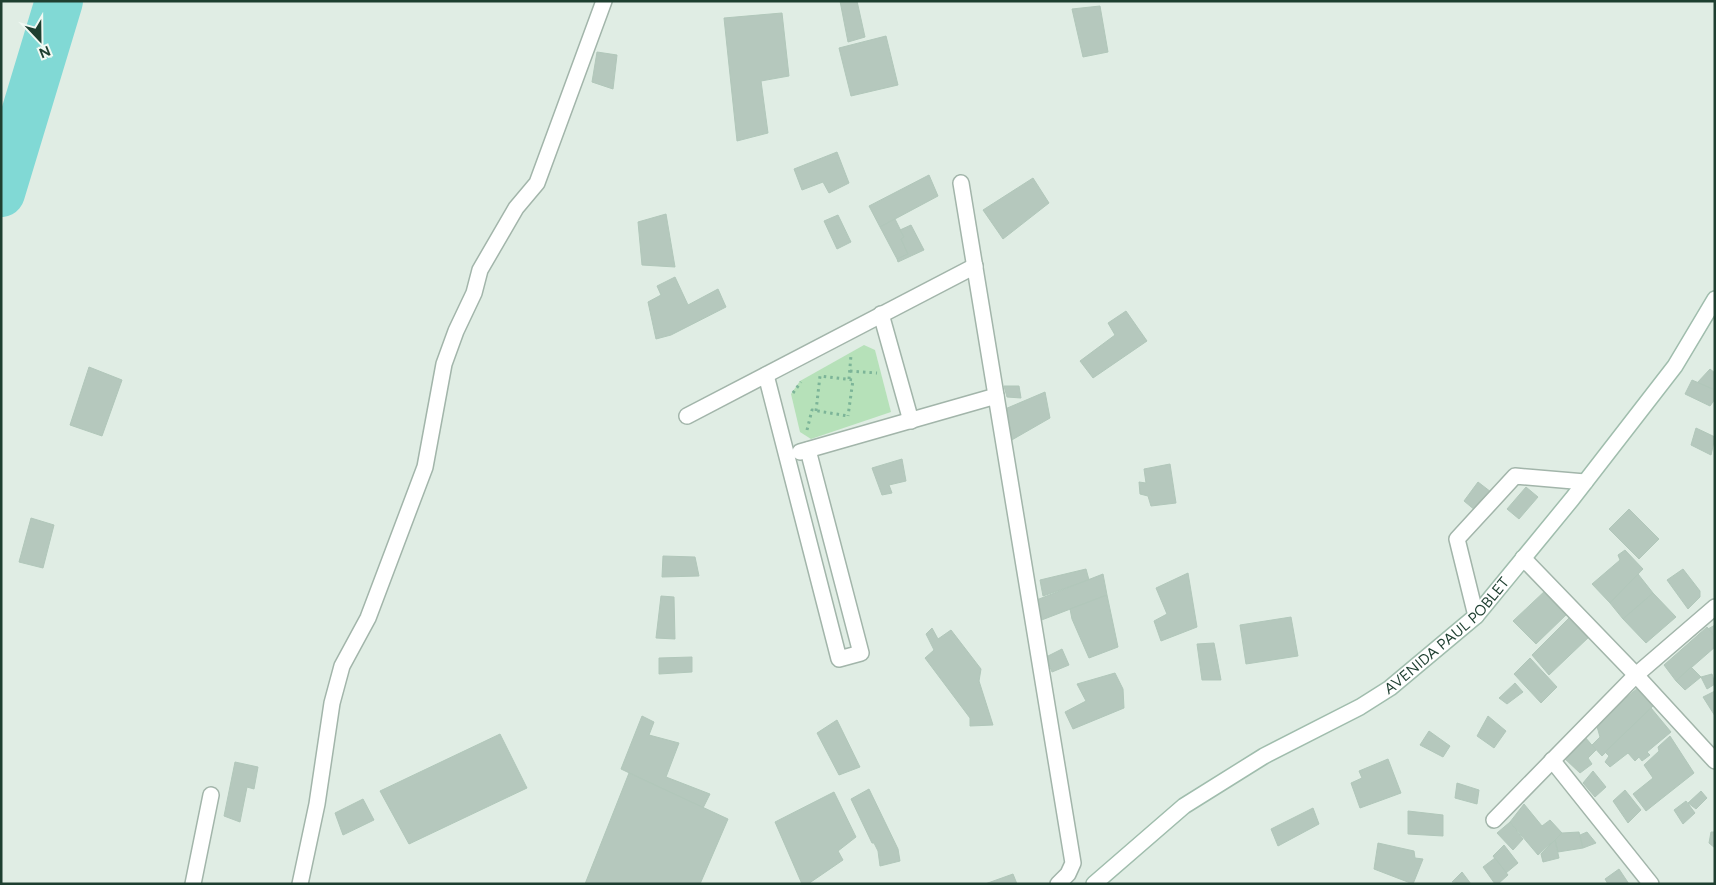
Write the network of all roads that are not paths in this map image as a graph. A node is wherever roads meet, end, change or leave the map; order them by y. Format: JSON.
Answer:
{"nodes":[{"id":1,"x":604,"y":1,"type":"edge"},
{"id":2,"x":961,"y":183,"type":"dead end"},
{"id":3,"x":975,"y":266,"type":"junction"},
{"id":4,"x":1715,"y":299,"type":"edge"},
{"id":5,"x":881,"y":314,"type":"junction"},
{"id":6,"x":766,"y":375,"type":"junction"},
{"id":7,"x":996,"y":396,"type":"junction"},
{"id":8,"x":687,"y":416,"type":"dead end"},
{"id":9,"x":911,"y":421,"type":"junction"},
{"id":10,"x":808,"y":450,"type":"junction"},
{"id":11,"x":787,"y":456,"type":"junction"},
{"id":12,"x":1585,"y":482,"type":"junction"},
{"id":13,"x":1523,"y":558,"type":"junction"},
{"id":14,"x":1715,"y":607,"type":"edge"},
{"id":15,"x":1476,"y":616,"type":"junction"},
{"id":16,"x":1636,"y":675,"type":"junction"},
{"id":17,"x":1552,"y":760,"type":"junction"},
{"id":18,"x":1715,"y":761,"type":"edge"},
{"id":19,"x":211,"y":795,"type":"dead end"},
{"id":20,"x":1494,"y":820,"type":"dead end"},
{"id":21,"x":193,"y":884,"type":"edge"},
{"id":22,"x":300,"y":884,"type":"edge"},
{"id":23,"x":1058,"y":884,"type":"edge"},
{"id":24,"x":1094,"y":884,"type":"edge"},
{"id":25,"x":1651,"y":884,"type":"edge"}],
"edges":[{"from":1,"to":22,"type":"street"},
{"from":2,"to":3,"type":"street"},
{"from":3,"to":5,"type":"street"},
{"from":3,"to":7,"type":"street"},
{"from":4,"to":12,"type":"street","name":"AVENIDA PAUL POBLET"},
{"from":5,"to":6,"type":"street"},
{"from":5,"to":9,"type":"street"},
{"from":6,"to":8,"type":"street"},
{"from":6,"to":11,"type":"street"},
{"from":7,"to":9,"type":"street"},
{"from":7,"to":23,"type":"street"},
{"from":9,"to":10,"type":"street"},
{"from":10,"to":11,"type":"street"},
{"from":10,"to":11,"type":"street"},
{"from":12,"to":13,"type":"street","name":"AVENIDA PAUL POBLET"},
{"from":12,"to":15,"type":"street"},
{"from":13,"to":15,"type":"street","name":"AVENIDA PAUL POBLET"},
{"from":13,"to":16,"type":"street"},
{"from":14,"to":16,"type":"street"},
{"from":15,"to":24,"type":"street","name":"AVENIDA PAUL POBLET"},
{"from":16,"to":17,"type":"street"},
{"from":16,"to":18,"type":"street"},
{"from":17,"to":20,"type":"street"},
{"from":17,"to":25,"type":"street"},
{"from":19,"to":21,"type":"street"}]}
